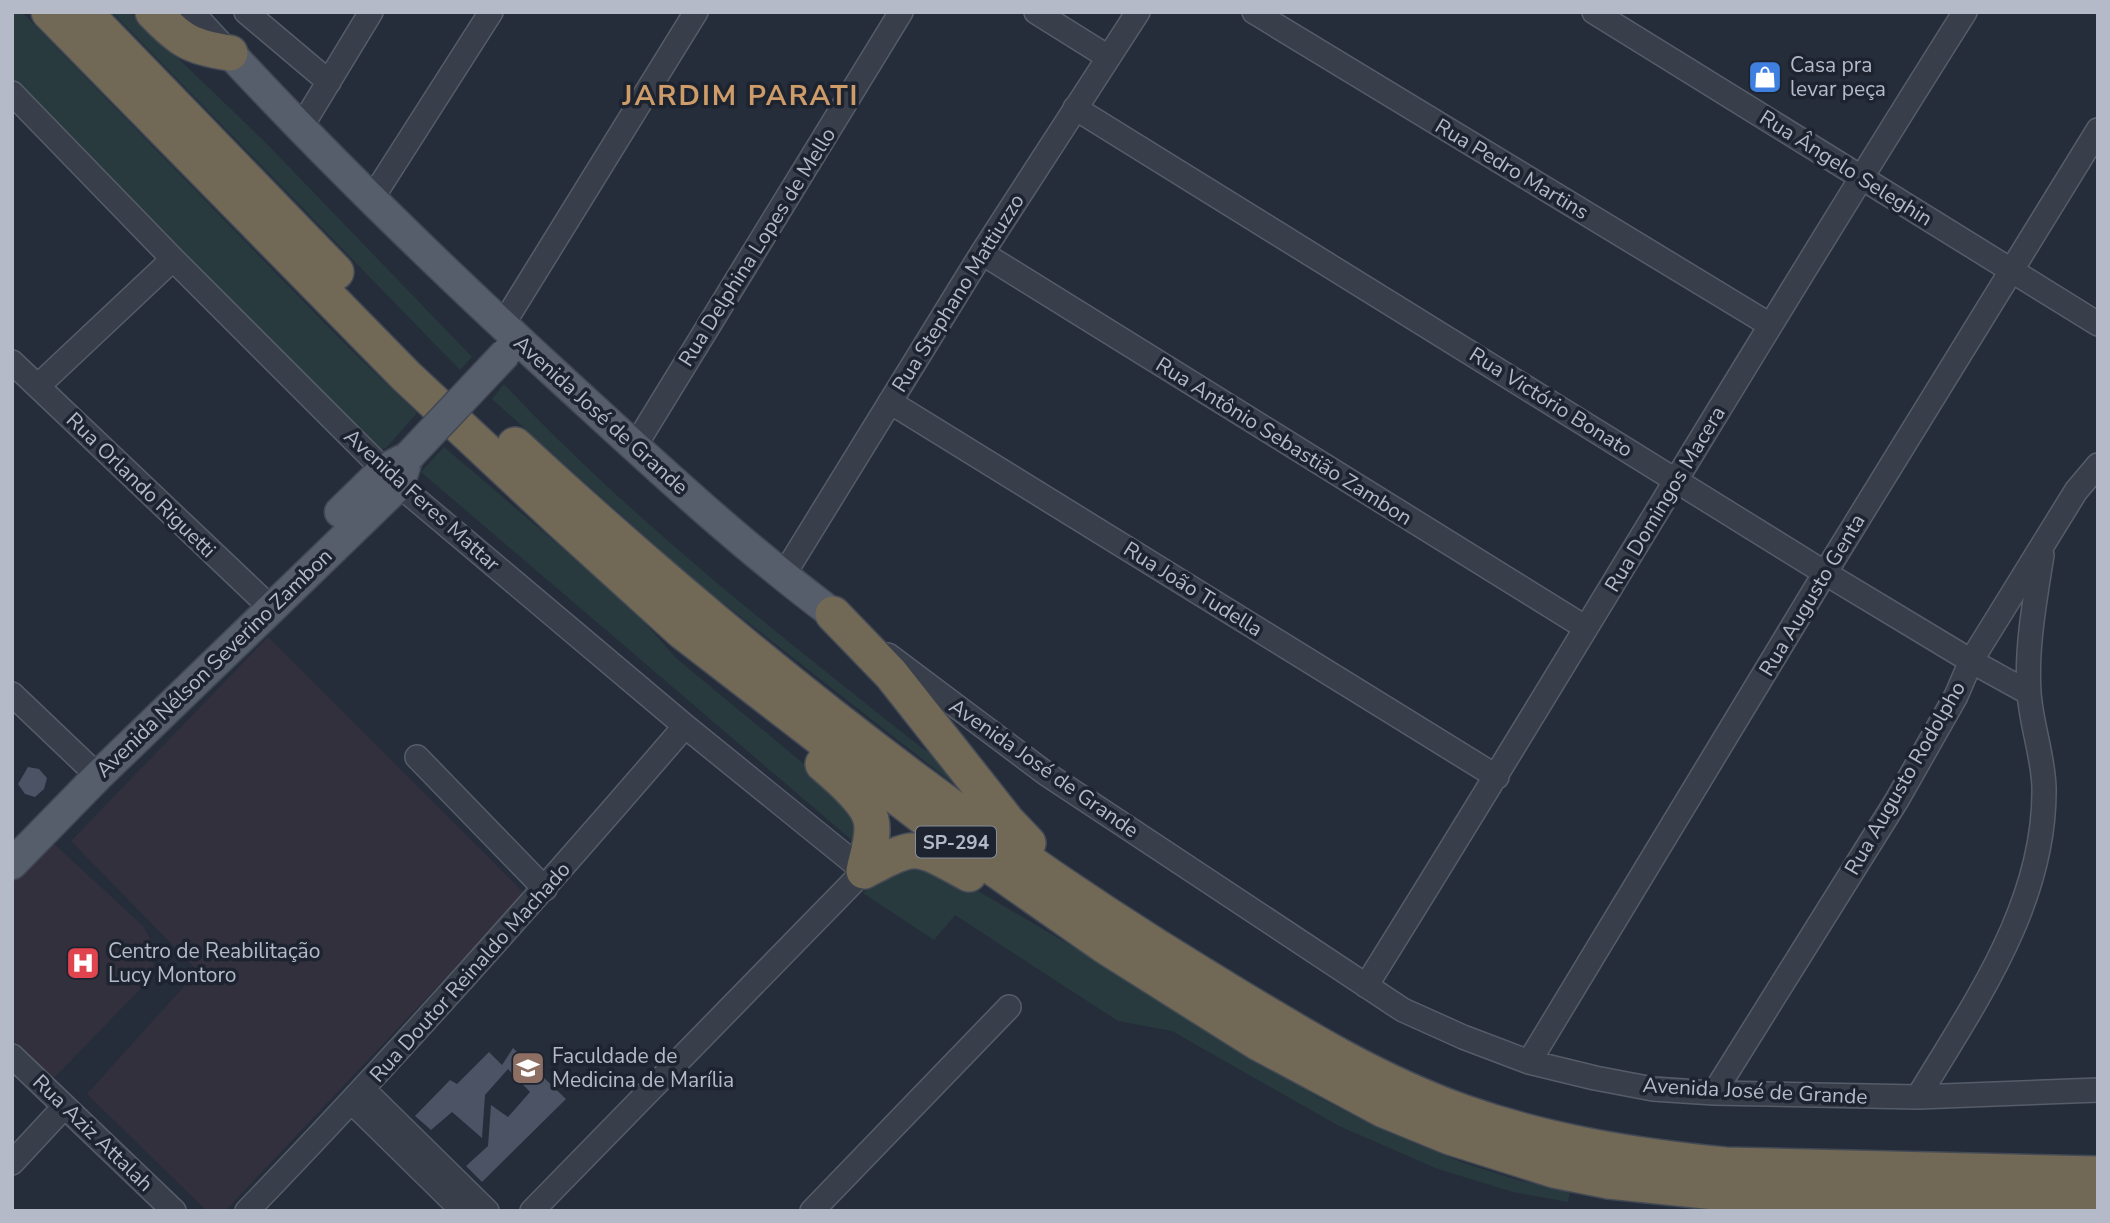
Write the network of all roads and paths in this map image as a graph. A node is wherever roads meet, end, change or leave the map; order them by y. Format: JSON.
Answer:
{"nodes":[{"id":1,"x":49,"y":12,"type":"edge"},
{"id":2,"x":84,"y":12,"type":"edge"},
{"id":3,"x":153,"y":12,"type":"edge"},
{"id":4,"x":192,"y":12,"type":"edge"},
{"id":5,"x":246,"y":12,"type":"edge"},
{"id":6,"x":491,"y":12,"type":"edge"},
{"id":7,"x":696,"y":12,"type":"edge"},
{"id":8,"x":901,"y":12,"type":"edge"},
{"id":9,"x":1036,"y":12,"type":"edge"},
{"id":10,"x":1138,"y":12,"type":"edge"},
{"id":11,"x":1254,"y":12,"type":"edge"},
{"id":12,"x":1594,"y":12,"type":"edge"},
{"id":13,"x":1965,"y":12,"type":"edge"},
{"id":14,"x":365,"y":14,"type":"edge"},
{"id":15,"x":230,"y":53,"type":"junction"},
{"id":16,"x":1108,"y":57,"type":"junction"},
{"id":17,"x":329,"y":82,"type":"junction"},
{"id":18,"x":12,"y":93,"type":"edge"},
{"id":19,"x":1075,"y":108,"type":"junction"},
{"id":20,"x":300,"y":129,"type":"junction"},
{"id":21,"x":2098,"y":130,"type":"edge"},
{"id":22,"x":1861,"y":176,"type":"junction"},
{"id":23,"x":371,"y":200,"type":"junction"},
{"id":24,"x":982,"y":253,"type":"junction"},
{"id":25,"x":173,"y":259,"type":"junction"},
{"id":26,"x":2011,"y":272,"type":"junction"},
{"id":27,"x":2098,"y":324,"type":"edge"},
{"id":28,"x":1770,"y":325,"type":"junction"},
{"id":29,"x":509,"y":340,"type":"junction"},
{"id":30,"x":12,"y":362,"type":"edge"},
{"id":31,"x":38,"y":386,"type":"junction"},
{"id":32,"x":890,"y":402,"type":"junction"},
{"id":33,"x":635,"y":446,"type":"junction"},
{"id":34,"x":2098,"y":464,"type":"edge"},
{"id":35,"x":397,"y":471,"type":"junction"},
{"id":36,"x":1677,"y":480,"type":"junction"},
{"id":37,"x":2043,"y":545,"type":"junction"},
{"id":38,"x":1825,"y":573,"type":"junction"},
{"id":39,"x":783,"y":576,"type":"junction"},
{"id":40,"x":263,"y":601,"type":"junction"},
{"id":41,"x":834,"y":614,"type":"junction"},
{"id":42,"x":1586,"y":628,"type":"junction"},
{"id":43,"x":710,"y":655,"type":"junction"},
{"id":44,"x":1971,"y":661,"type":"junction"},
{"id":45,"x":2029,"y":693,"type":"junction"},
{"id":46,"x":12,"y":694,"type":"edge"},
{"id":47,"x":685,"y":726,"type":"junction"},
{"id":48,"x":417,"y":757,"type":"dead end"},
{"id":49,"x":91,"y":770,"type":"junction"},
{"id":50,"x":1497,"y":776,"type":"junction"},
{"id":51,"x":12,"y":838,"type":"edge"},
{"id":52,"x":12,"y":864,"type":"edge"},
{"id":53,"x":864,"y":871,"type":"junction"},
{"id":54,"x":545,"y":889,"type":"junction"},
{"id":55,"x":1118,"y":939,"type":"junction"},
{"id":56,"x":1366,"y":986,"type":"junction"},
{"id":57,"x":1009,"y":1007,"type":"dead end"},
{"id":58,"x":12,"y":1056,"type":"edge"},
{"id":59,"x":1529,"y":1062,"type":"junction"},
{"id":60,"x":2098,"y":1090,"type":"edge"},
{"id":61,"x":1714,"y":1093,"type":"junction"},
{"id":62,"x":358,"y":1096,"type":"junction"},
{"id":63,"x":1918,"y":1097,"type":"junction"},
{"id":64,"x":64,"y":1107,"type":"junction"},
{"id":65,"x":12,"y":1163,"type":"edge"},
{"id":66,"x":2098,"y":1174,"type":"edge"},
{"id":67,"x":2098,"y":1200,"type":"edge"},
{"id":68,"x":174,"y":1211,"type":"edge"},
{"id":69,"x":247,"y":1211,"type":"edge"},
{"id":70,"x":463,"y":1211,"type":"edge"},
{"id":71,"x":487,"y":1211,"type":"edge"},
{"id":72,"x":532,"y":1211,"type":"edge"},
{"id":73,"x":812,"y":1211,"type":"edge"}],
"edges":[{"from":1,"to":43,"type":"highway","number":"SP-294"},
{"from":2,"to":55,"type":"highway","number":"SP-294"},
{"from":3,"to":15,"type":"highway"},
{"from":4,"to":15,"type":"street","name":"Avenida José de Grande"},
{"from":5,"to":17,"type":"street"},
{"from":6,"to":23,"type":"street"},
{"from":7,"to":29,"type":"street"},
{"from":8,"to":33,"type":"street","name":"Rua Delphina Lopes de Mello"},
{"from":9,"to":16,"type":"street"},
{"from":10,"to":16,"type":"street","name":"Rua Stephano Mattiuzzo"},
{"from":11,"to":28,"type":"street","name":"Rua Pedro Martins"},
{"from":12,"to":22,"type":"street","name":"Rua Ângelo Seleghin"},
{"from":13,"to":22,"type":"street","name":"Rua Domingos Macera"},
{"from":14,"to":17,"type":"street"},
{"from":15,"to":20,"type":"main road","name":"Avenida José de Grande"},
{"from":16,"to":19,"type":"street","name":"Rua Stephano Mattiuzzo"},
{"from":17,"to":20,"type":"street"},
{"from":18,"to":25,"type":"street","name":"Avenida Feres Mattar"},
{"from":19,"to":24,"type":"street","name":"Rua Stephano Mattiuzzo"},
{"from":19,"to":36,"type":"street","name":"Rua Victório Bonato"},
{"from":20,"to":23,"type":"main road","name":"Avenida José de Grande"},
{"from":21,"to":26,"type":"street","name":"Rua Augusto Genta"},
{"from":22,"to":26,"type":"street","name":"Rua Ângelo Seleghin"},
{"from":22,"to":28,"type":"street","name":"Rua Domingos Macera"},
{"from":23,"to":29,"type":"main road","name":"Avenida José de Grande"},
{"from":24,"to":32,"type":"street","name":"Rua Stephano Mattiuzzo"},
{"from":24,"to":42,"type":"street","name":"Rua Antônio Sebastião Zambon"},
{"from":25,"to":31,"type":"street"},
{"from":25,"to":35,"type":"street","name":"Avenida Feres Mattar"},
{"from":26,"to":27,"type":"street","name":"Rua Ângelo Seleghin"},
{"from":26,"to":38,"type":"street","name":"Rua Augusto Genta"},
{"from":28,"to":36,"type":"street","name":"Rua Domingos Macera"},
{"from":29,"to":33,"type":"main road","name":"Avenida José de Grande"},
{"from":29,"to":35,"type":"main road","name":"Avenida Nélson Severino Zambon","bridge":true},
{"from":30,"to":31,"type":"street","name":"Rua Orlando Riguetti"},
{"from":31,"to":40,"type":"street","name":"Rua Orlando Riguetti"},
{"from":32,"to":39,"type":"street","name":"Rua Stephano Mattiuzzo"},
{"from":32,"to":50,"type":"street","name":"Rua João Tudella"},
{"from":33,"to":39,"type":"main road","name":"Avenida José de Grande"},
{"from":34,"to":37,"type":"street","name":"Rua Augusto Rodolpho"},
{"from":35,"to":40,"type":"main road","name":"Avenida Nélson Severino Zambon"},
{"from":35,"to":47,"type":"street","name":"Avenida Feres Mattar"},
{"from":36,"to":38,"type":"street","name":"Rua Victório Bonato"},
{"from":36,"to":42,"type":"street","name":"Rua Domingos Macera"},
{"from":37,"to":44,"type":"street","name":"Rua Augusto Rodolpho"},
{"from":37,"to":45,"type":"street"},
{"from":38,"to":44,"type":"street","name":"Rua Victório Bonato"},
{"from":38,"to":59,"type":"street","name":"Rua Augusto Genta"},
{"from":39,"to":41,"type":"main road","name":"Avenida José de Grande"},
{"from":40,"to":49,"type":"main road","name":"Avenida Nélson Severino Zambon"},
{"from":41,"to":55,"type":"highway"},
{"from":41,"to":56,"type":"street","name":"Avenida José de Grande"},
{"from":42,"to":50,"type":"street","name":"Rua Domingos Macera"},
{"from":43,"to":53,"type":"highway"},
{"from":43,"to":55,"type":"highway","number":"SP-294"},
{"from":44,"to":45,"type":"street","name":"Rua Victório Bonato"},
{"from":44,"to":61,"type":"street","name":"Rua Augusto Rodolpho"},
{"from":45,"to":63,"type":"street"},
{"from":46,"to":49,"type":"street"},
{"from":47,"to":53,"type":"street","name":"Avenida Feres Mattar"},
{"from":47,"to":54,"type":"street","name":"Rua Doutor Reinaldo Machado"},
{"from":48,"to":54,"type":"street"},
{"from":49,"to":51,"type":"main road","name":"Avenida Nélson Severino Zambon"},
{"from":49,"to":52,"type":"main road","name":"Avenida Nélson Severino Zambon"},
{"from":50,"to":56,"type":"street","name":"Rua Domingos Macera"},
{"from":53,"to":55,"type":"highway"},
{"from":53,"to":72,"type":"street"},
{"from":54,"to":62,"type":"street","name":"Rua Doutor Reinaldo Machado"},
{"from":55,"to":66,"type":"highway","number":"SP-294"},
{"from":55,"to":67,"type":"highway","number":"SP-294"},
{"from":56,"to":59,"type":"street","name":"Avenida José de Grande"},
{"from":57,"to":73,"type":"street"},
{"from":58,"to":64,"type":"street","name":"Rua Aziz Attalah"},
{"from":59,"to":61,"type":"street","name":"Avenida José de Grande"},
{"from":60,"to":63,"type":"street","name":"Avenida José de Grande"},
{"from":61,"to":63,"type":"street","name":"Avenida José de Grande"},
{"from":62,"to":69,"type":"street","name":"Rua Doutor Reinaldo Machado"},
{"from":62,"to":70,"type":"street"},
{"from":62,"to":71,"type":"street"},
{"from":64,"to":65,"type":"street"},
{"from":64,"to":68,"type":"street","name":"Rua Aziz Attalah"}]}
